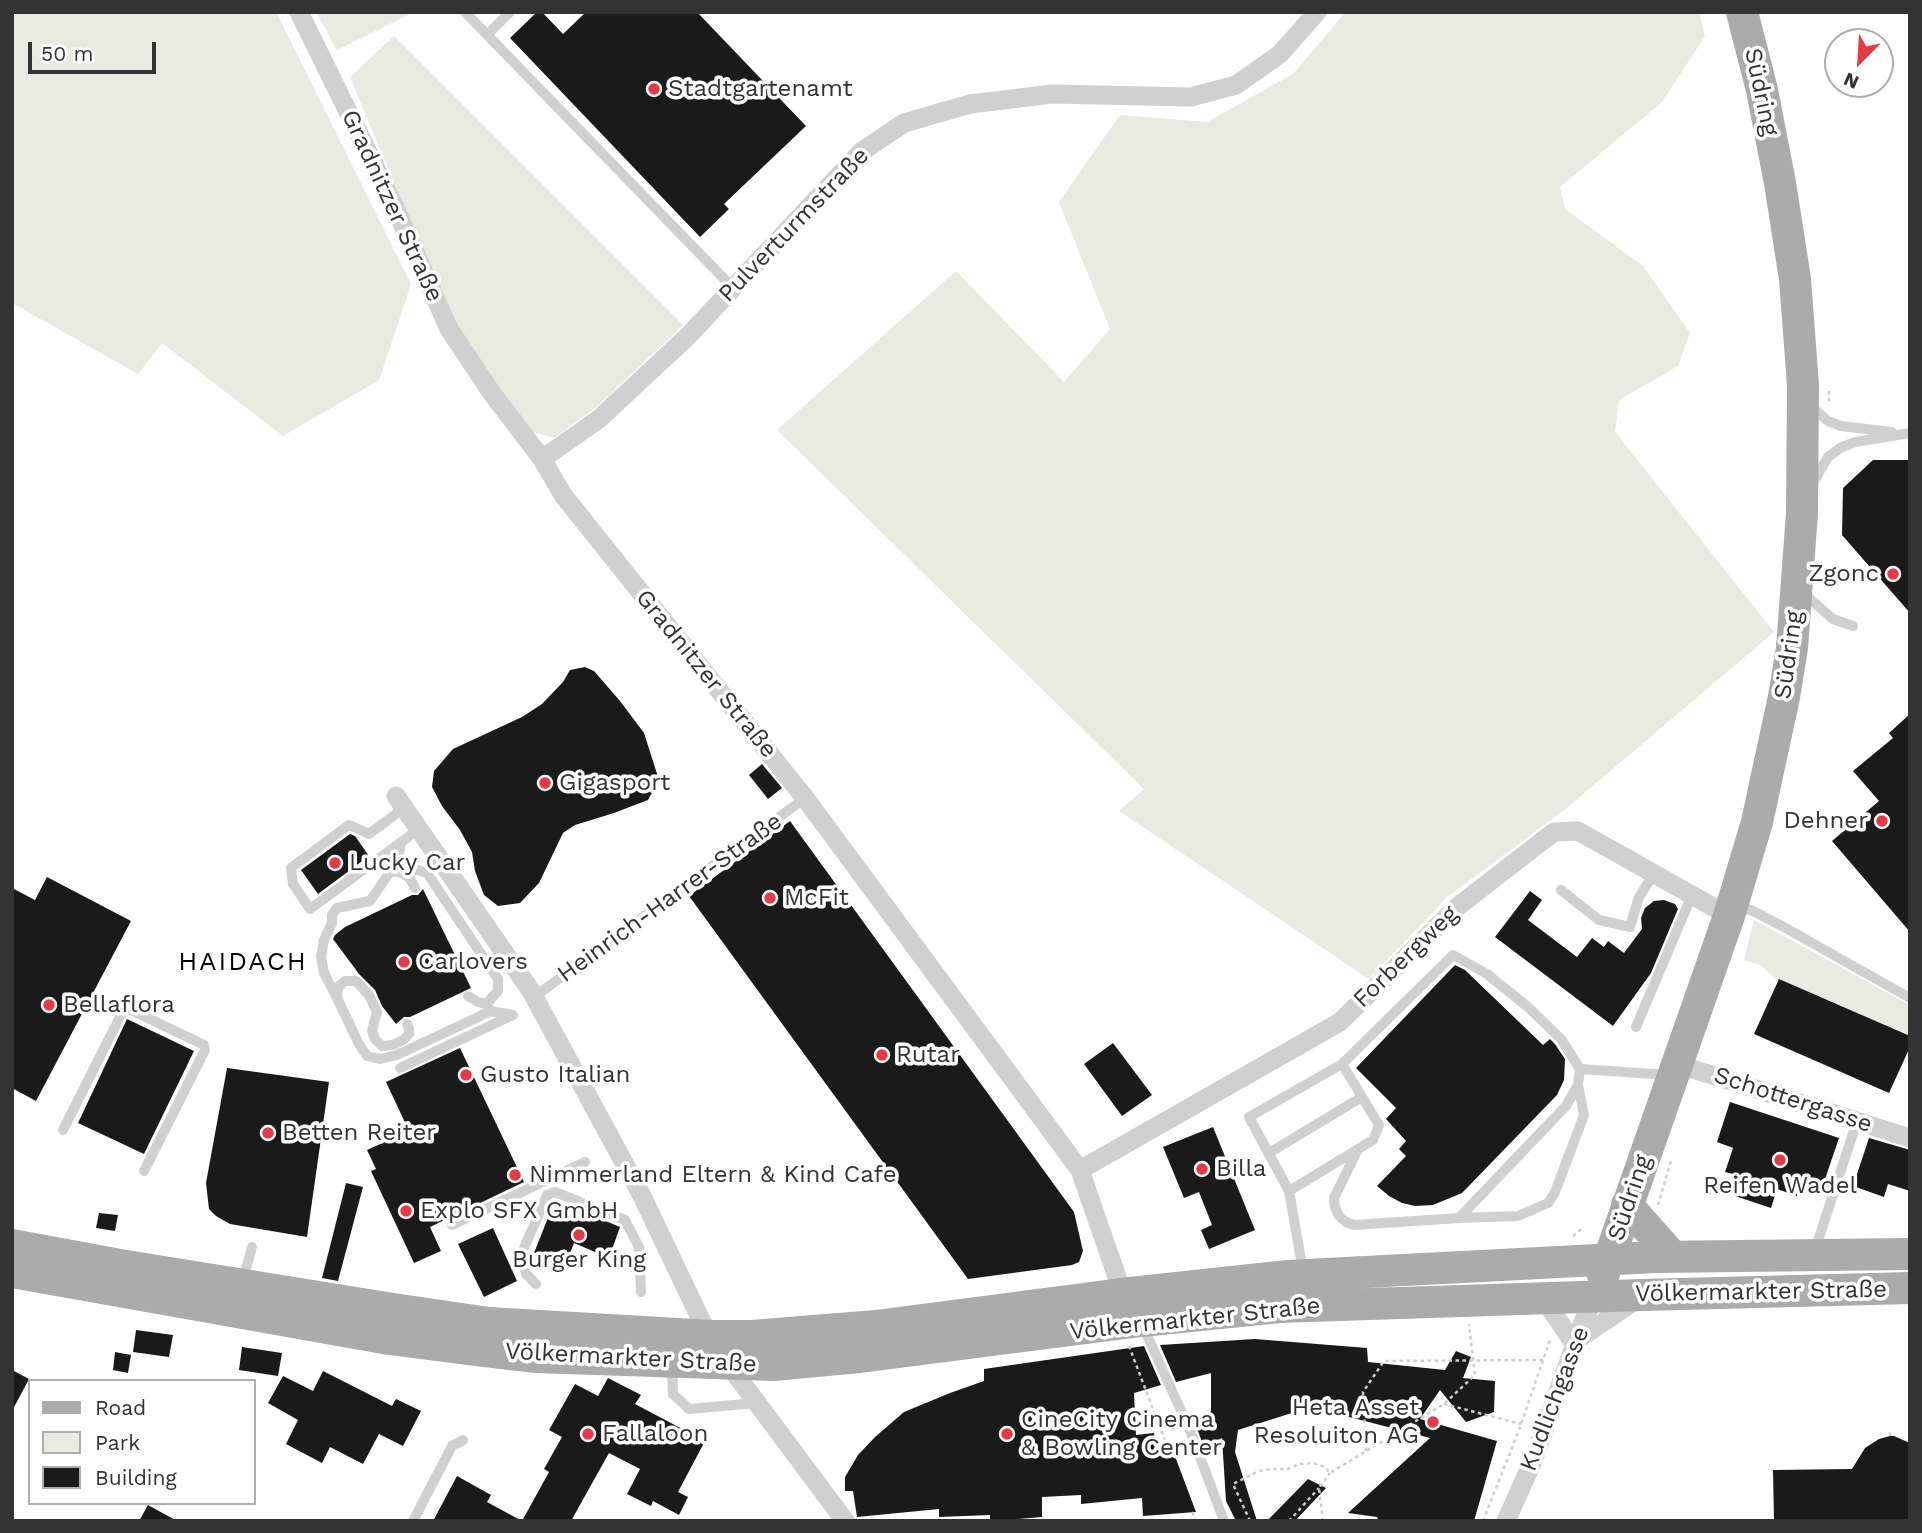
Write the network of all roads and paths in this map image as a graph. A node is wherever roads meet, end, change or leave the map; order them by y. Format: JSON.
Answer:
{"nodes":[{"id":1,"x":299,"y":12,"type":"edge"},
{"id":2,"x":465,"y":12,"type":"edge"},
{"id":3,"x":510,"y":12,"type":"edge"},
{"id":4,"x":1317,"y":12,"type":"edge"},
{"id":5,"x":1742,"y":12,"type":"edge"},
{"id":6,"x":487,"y":35,"type":"junction"},
{"id":7,"x":733,"y":288,"type":"junction"},
{"id":8,"x":1803,"y":385,"type":"junction"},
{"id":9,"x":1907,"y":433,"type":"edge"},
{"id":10,"x":542,"y":459,"type":"junction"},
{"id":11,"x":1802,"y":513,"type":"junction"},
{"id":12,"x":1798,"y":589,"type":"junction"},
{"id":13,"x":1853,"y":626,"type":"dead end"},
{"id":14,"x":806,"y":798,"type":"junction"},
{"id":15,"x":400,"y":802,"type":"joint"},
{"id":16,"x":419,"y":829,"type":"junction"},
{"id":17,"x":401,"y":842,"type":"junction"},
{"id":18,"x":399,"y":872,"type":"junction"},
{"id":19,"x":1654,"y":874,"type":"junction"},
{"id":20,"x":415,"y":888,"type":"dead end"},
{"id":21,"x":1561,"y":890,"type":"dead end"},
{"id":22,"x":1692,"y":895,"type":"junction"},
{"id":23,"x":1731,"y":911,"type":"junction"},
{"id":24,"x":468,"y":996,"type":"dead end"},
{"id":25,"x":337,"y":998,"type":"junction"},
{"id":26,"x":534,"y":998,"type":"junction"},
{"id":27,"x":1910,"y":998,"type":"edge"},
{"id":28,"x":488,"y":1007,"type":"junction"},
{"id":29,"x":349,"y":1022,"type":"junction"},
{"id":30,"x":374,"y":1024,"type":"junction"},
{"id":31,"x":407,"y":1024,"type":"dead end"},
{"id":32,"x":1636,"y":1027,"type":"dead end"},
{"id":33,"x":1342,"y":1064,"type":"junction"},
{"id":34,"x":400,"y":1068,"type":"dead end"},
{"id":35,"x":1580,"y":1069,"type":"junction"},
{"id":36,"x":1675,"y":1069,"type":"junction"},
{"id":37,"x":1578,"y":1085,"type":"junction"},
{"id":38,"x":1362,"y":1097,"type":"junction"},
{"id":39,"x":1857,"y":1121,"type":"junction"},
{"id":40,"x":63,"y":1130,"type":"dead end"},
{"id":41,"x":1910,"y":1138,"type":"edge"},
{"id":42,"x":1357,"y":1151,"type":"junction"},
{"id":43,"x":1269,"y":1153,"type":"junction"},
{"id":44,"x":584,"y":1163,"type":"dead end"},
{"id":45,"x":1080,"y":1170,"type":"junction"},
{"id":46,"x":144,"y":1171,"type":"dead end"},
{"id":47,"x":1289,"y":1191,"type":"junction"},
{"id":48,"x":1625,"y":1210,"type":"junction"},
{"id":49,"x":1459,"y":1218,"type":"junction"},
{"id":50,"x":452,"y":1225,"type":"dead end"},
{"id":51,"x":12,"y":1245,"type":"edge"},
{"id":52,"x":253,"y":1247,"type":"dead end"},
{"id":53,"x":1910,"y":1254,"type":"edge"},
{"id":54,"x":1814,"y":1255,"type":"junction"},
{"id":55,"x":1673,"y":1257,"type":"junction"},
{"id":56,"x":1559,"y":1263,"type":"junction"},
{"id":57,"x":78,"y":1271,"type":"junction"},
{"id":58,"x":12,"y":1272,"type":"edge"},
{"id":59,"x":1303,"y":1275,"type":"junction"},
{"id":60,"x":1603,"y":1276,"type":"junction"},
{"id":61,"x":536,"y":1284,"type":"dead end"},
{"id":62,"x":1910,"y":1289,"type":"edge"},
{"id":63,"x":641,"y":1292,"type":"dead end"},
{"id":64,"x":1643,"y":1295,"type":"junction"},
{"id":65,"x":1543,"y":1298,"type":"junction"},
{"id":66,"x":239,"y":1299,"type":"junction"},
{"id":67,"x":1128,"y":1320,"type":"junction"},
{"id":68,"x":1468,"y":1321,"type":"dead end"},
{"id":69,"x":1551,"y":1332,"type":"dead end"},
{"id":70,"x":711,"y":1336,"type":"junction"},
{"id":71,"x":486,"y":1337,"type":"junction"},
{"id":72,"x":1576,"y":1343,"type":"junction"},
{"id":73,"x":1474,"y":1359,"type":"junction"},
{"id":74,"x":1543,"y":1360,"type":"junction"},
{"id":75,"x":671,"y":1362,"type":"junction"},
{"id":76,"x":728,"y":1364,"type":"junction"},
{"id":77,"x":756,"y":1403,"type":"junction"},
{"id":78,"x":1444,"y":1405,"type":"junction"},
{"id":79,"x":1521,"y":1424,"type":"junction"},
{"id":80,"x":1890,"y":1430,"type":"dead end"},
{"id":81,"x":1890,"y":1436,"type":"dead end"},
{"id":82,"x":463,"y":1440,"type":"dead end"},
{"id":83,"x":1168,"y":1451,"type":"dead end"},
{"id":84,"x":1366,"y":1452,"type":"junction"},
{"id":85,"x":1330,"y":1473,"type":"junction"},
{"id":86,"x":1319,"y":1488,"type":"junction"},
{"id":87,"x":1192,"y":1512,"type":"dead end"},
{"id":88,"x":412,"y":1521,"type":"edge"},
{"id":89,"x":845,"y":1521,"type":"edge"},
{"id":90,"x":1196,"y":1521,"type":"edge"},
{"id":91,"x":1224,"y":1521,"type":"edge"},
{"id":92,"x":1250,"y":1521,"type":"edge"},
{"id":93,"x":1289,"y":1521,"type":"edge"},
{"id":94,"x":1323,"y":1521,"type":"edge"},
{"id":95,"x":1483,"y":1521,"type":"edge"},
{"id":96,"x":1506,"y":1521,"type":"edge"}],
"edges":[{"from":1,"to":10,"type":"street","name":"Gradnitzer Straße"},
{"from":2,"to":6,"type":"lane"},
{"from":3,"to":6,"type":"lane"},
{"from":4,"to":7,"type":"street","name":"Pulverturmstraße"},
{"from":5,"to":8,"type":"main road","name":"Südring"},
{"from":6,"to":7,"type":"lane"},
{"from":7,"to":10,"type":"street","name":"Pulverturmstraße"},
{"from":8,"to":9,"type":"lane"},
{"from":8,"to":11,"type":"main road","name":"Südring"},
{"from":9,"to":11,"type":"lane"},
{"from":10,"to":14,"type":"street","name":"Gradnitzer Straße"},
{"from":11,"to":12,"type":"main road","name":"Südring"},
{"from":12,"to":13,"type":"lane"},
{"from":12,"to":23,"type":"main road","name":"Südring"},
{"from":14,"to":26,"type":"lane","name":"Heinrich-Harrer-Straße"},
{"from":14,"to":45,"type":"street","name":"Gradnitzer Straße"},
{"from":15,"to":16,"type":"street","name":"Heinrich-Harrer-Straße"},
{"from":15,"to":17,"type":"lane"},
{"from":16,"to":17,"type":"lane"},
{"from":16,"to":26,"type":"street","name":"Heinrich-Harrer-Straße"},
{"from":17,"to":18,"type":"lane"},
{"from":18,"to":20,"type":"lane"},
{"from":18,"to":25,"type":"lane"},
{"from":18,"to":28,"type":"lane"},
{"from":19,"to":21,"type":"lane"},
{"from":19,"to":22,"type":"street","name":"Forbergweg"},
{"from":19,"to":45,"type":"street","name":"Forbergweg"},
{"from":22,"to":23,"type":"street","name":"Forbergweg"},
{"from":22,"to":32,"type":"lane"},
{"from":23,"to":27,"type":"lane"},
{"from":23,"to":36,"type":"main road","name":"Südring"},
{"from":24,"to":28,"type":"lane"},
{"from":25,"to":29,"type":"lane"},
{"from":25,"to":30,"type":"lane"},
{"from":26,"to":70,"type":"street","name":"Heinrich-Harrer-Straße"},
{"from":28,"to":29,"type":"lane"},
{"from":28,"to":34,"type":"lane"},
{"from":29,"to":30,"type":"lane"},
{"from":30,"to":31,"type":"lane"},
{"from":33,"to":35,"type":"lane"},
{"from":33,"to":38,"type":"lane"},
{"from":33,"to":43,"type":"lane"},
{"from":35,"to":36,"type":"lane"},
{"from":35,"to":37,"type":"lane"},
{"from":36,"to":39,"type":"street","name":"Schottergasse"},
{"from":36,"to":48,"type":"main road","name":"Südring"},
{"from":37,"to":49,"type":"lane"},
{"from":37,"to":49,"type":"lane"},
{"from":38,"to":42,"type":"lane"},
{"from":38,"to":43,"type":"lane"},
{"from":39,"to":41,"type":"street","name":"Schottergasse"},
{"from":39,"to":54,"type":"lane"},
{"from":40,"to":46,"type":"lane"},
{"from":42,"to":47,"type":"lane"},
{"from":42,"to":49,"type":"lane"},
{"from":43,"to":47,"type":"lane"},
{"from":44,"to":50,"type":"lane"},
{"from":45,"to":67,"type":"street","name":"Gradnitzer Straße"},
{"from":47,"to":59,"type":"lane"},
{"from":48,"to":55,"type":"main road"},
{"from":48,"to":56,"type":"main road"},
{"from":48,"to":60,"type":"main road","name":"Südring"},
{"from":51,"to":57,"type":"main road","name":"Völkermarkter Straße"},
{"from":52,"to":66,"type":"lane"},
{"from":53,"to":54,"type":"main road","name":"Völkermarkter Straße"},
{"from":54,"to":55,"type":"main road","name":"Völkermarkter Straße"},
{"from":55,"to":56,"type":"main road","name":"Völkermarkter Straße"},
{"from":56,"to":59,"type":"main road","name":"Völkermarkter Straße"},
{"from":56,"to":60,"type":"main road"},
{"from":57,"to":58,"type":"main road","name":"Völkermarkter Straße"},
{"from":57,"to":66,"type":"main road","name":"Völkermarkter Straße"},
{"from":59,"to":67,"type":"main road","name":"Völkermarkter Straße"},
{"from":60,"to":64,"type":"main road"},
{"from":60,"to":72,"type":"street","name":"Kudlichgasse"},
{"from":61,"to":63,"type":"lane"},
{"from":62,"to":64,"type":"main road","name":"Völkermarkter Straße"},
{"from":64,"to":65,"type":"main road","name":"Völkermarkter Straße"},
{"from":64,"to":72,"type":"street"},
{"from":65,"to":67,"type":"main road","name":"Völkermarkter Straße"},
{"from":65,"to":72,"type":"street"},
{"from":66,"to":71,"type":"main road","name":"Völkermarkter Straße"},
{"from":67,"to":70,"type":"main road","name":"Völkermarkter Straße"},
{"from":67,"to":76,"type":"main road","name":"Völkermarkter Straße"},
{"from":67,"to":83,"type":"path"},
{"from":67,"to":91,"type":"lane"},
{"from":68,"to":73,"type":"path"},
{"from":69,"to":74,"type":"path"},
{"from":70,"to":71,"type":"main road","name":"Völkermarkter Straße"},
{"from":70,"to":76,"type":"street","name":"Heinrich-Harrer-Straße"},
{"from":71,"to":75,"type":"main road","name":"Völkermarkter Straße"},
{"from":72,"to":96,"type":"street","name":"Kudlichgasse"},
{"from":73,"to":74,"type":"path"},
{"from":73,"to":78,"type":"path"},
{"from":73,"to":84,"type":"path"},
{"from":74,"to":79,"type":"path"},
{"from":75,"to":76,"type":"main road","name":"Völkermarkter Straße"},
{"from":75,"to":77,"type":"lane"},
{"from":76,"to":77,"type":"street","name":"Heinrich-Harrer-Straße"},
{"from":77,"to":89,"type":"street","name":"Heinrich-Harrer-Straße"},
{"from":78,"to":79,"type":"path"},
{"from":78,"to":84,"type":"path"},
{"from":79,"to":95,"type":"path"},
{"from":80,"to":81,"type":"path"},
{"from":82,"to":88,"type":"lane"},
{"from":84,"to":85,"type":"path"},
{"from":85,"to":86,"type":"path"},
{"from":85,"to":92,"type":"path"},
{"from":86,"to":93,"type":"path"},
{"from":86,"to":94,"type":"path"},
{"from":87,"to":90,"type":"path"}]}
